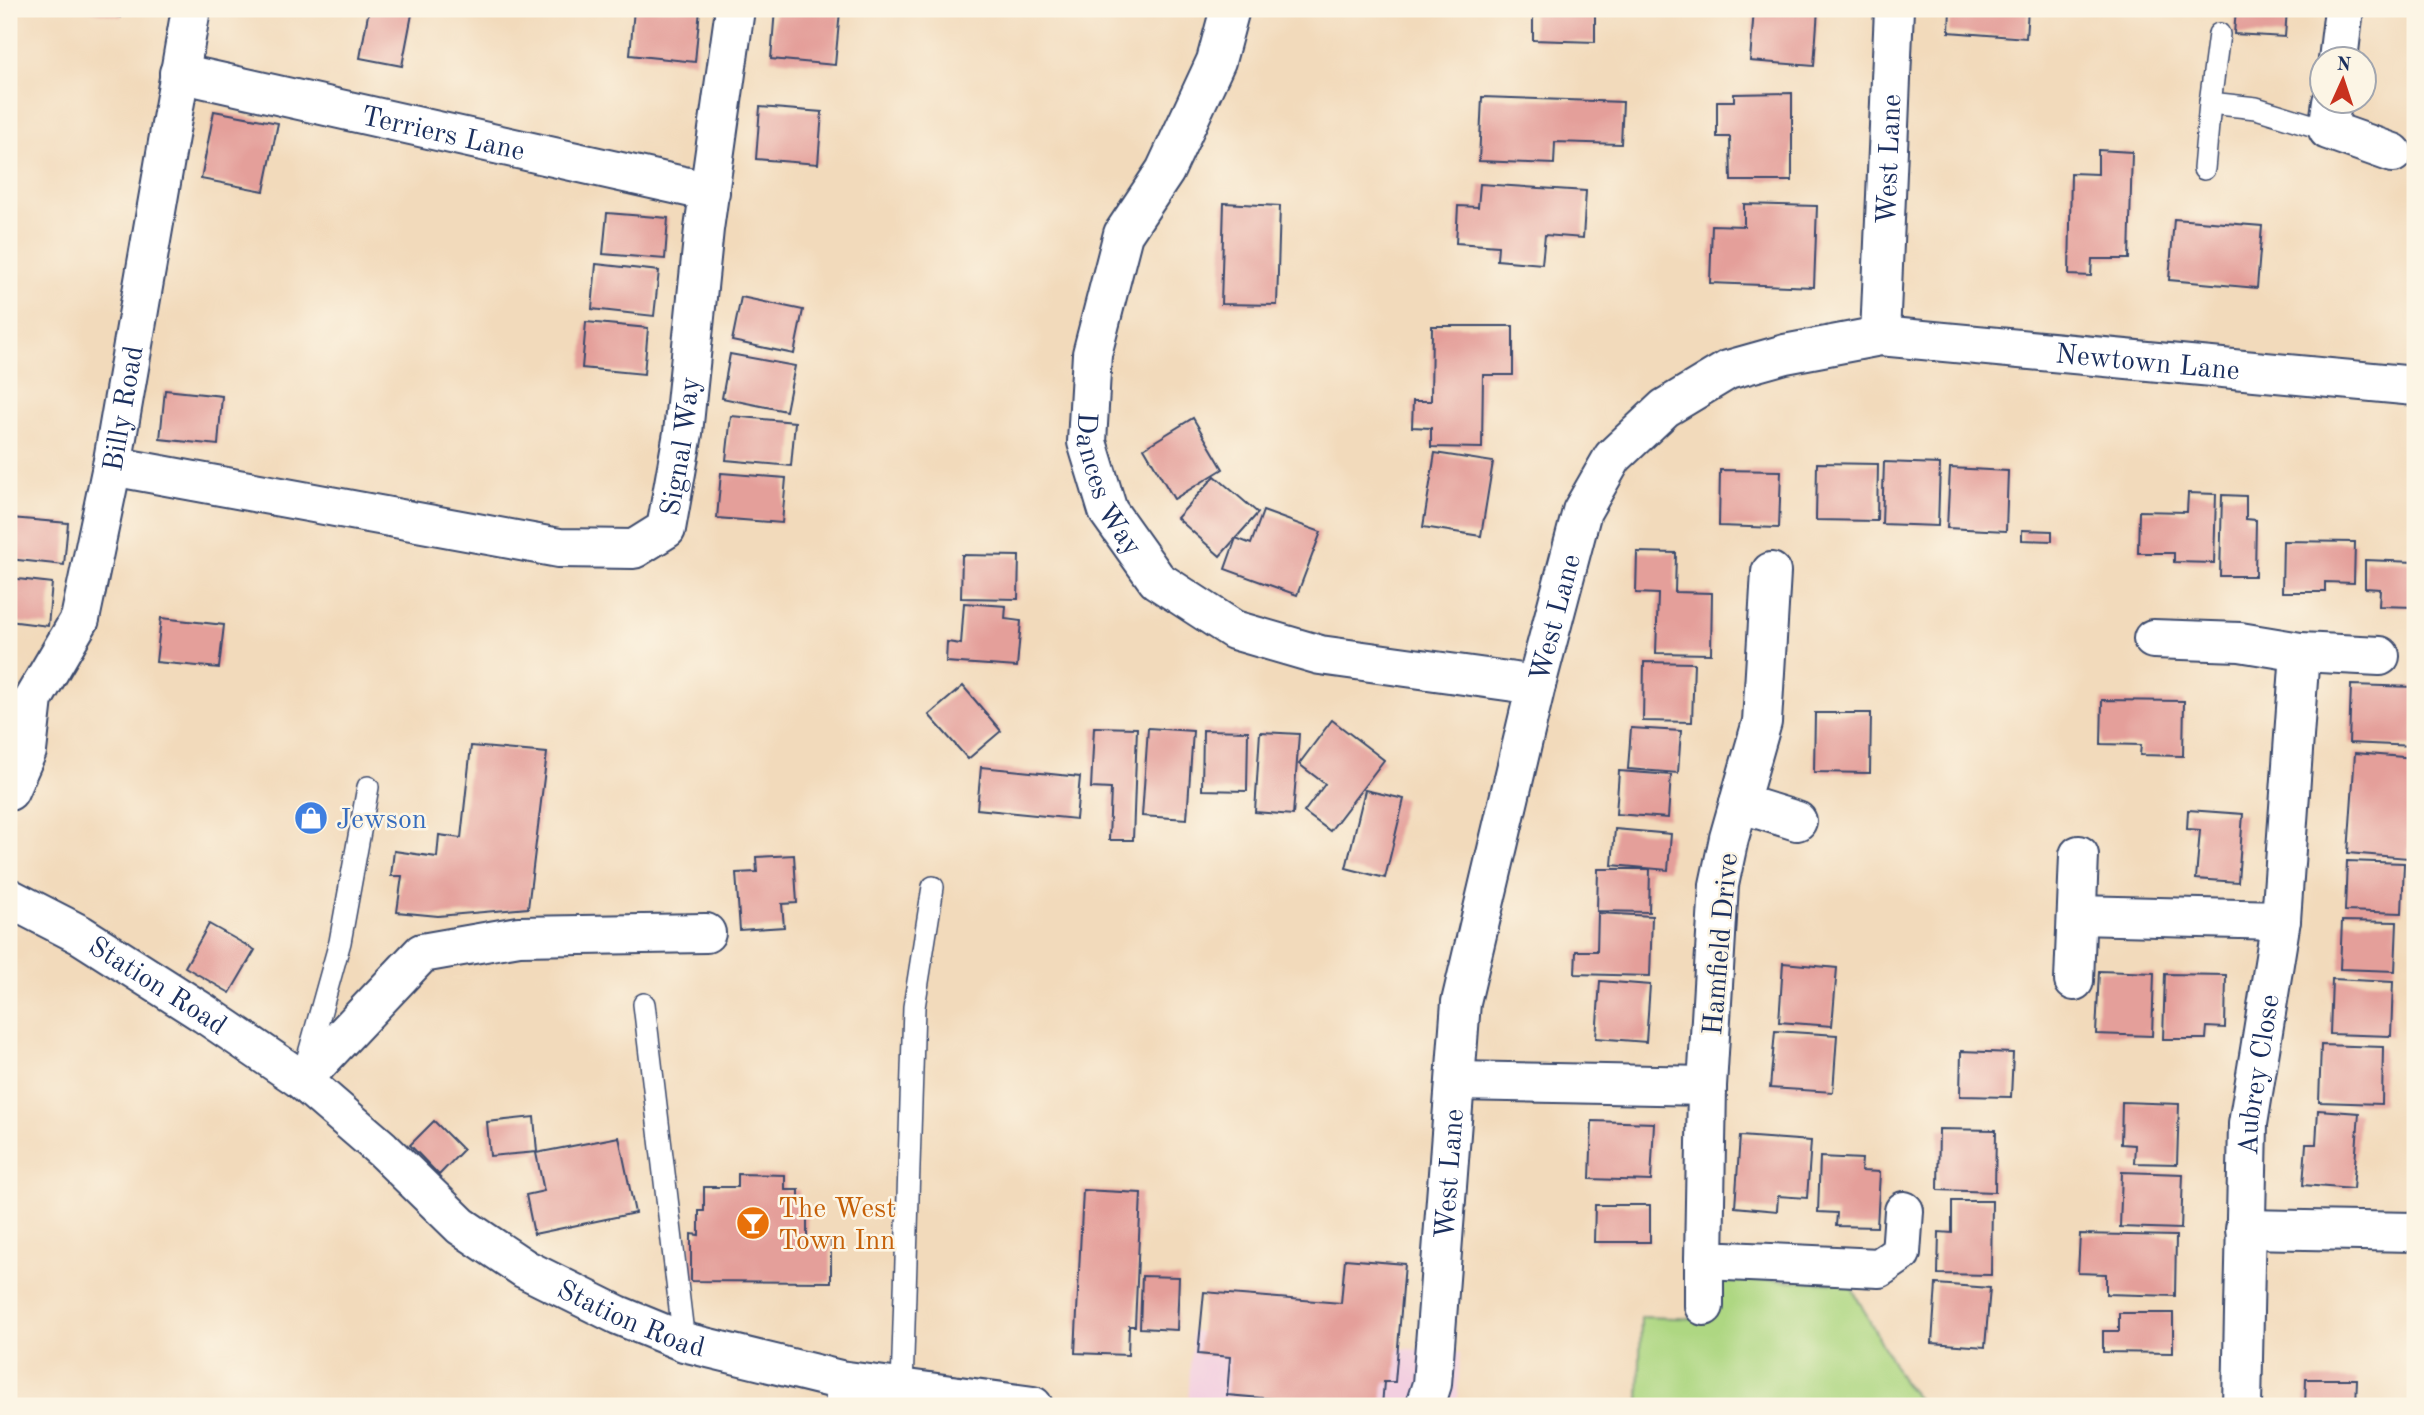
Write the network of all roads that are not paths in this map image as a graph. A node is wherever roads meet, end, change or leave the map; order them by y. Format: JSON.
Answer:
{"nodes":[{"id":1,"x":191,"y":9,"type":"edge"},
{"id":2,"x":735,"y":9,"type":"edge"},
{"id":3,"x":1230,"y":9,"type":"edge"},
{"id":4,"x":1894,"y":9,"type":"edge"},
{"id":5,"x":2344,"y":9,"type":"edge"},
{"id":6,"x":2219,"y":34,"type":"dead end"},
{"id":7,"x":2340,"y":46,"type":"edge"},
{"id":8,"x":178,"y":73,"type":"junction"},
{"id":9,"x":2210,"y":103,"type":"junction"},
{"id":10,"x":2308,"y":114,"type":"edge"},
{"id":11,"x":2330,"y":116,"type":"edge"},
{"id":12,"x":2393,"y":153,"type":"dead end"},
{"id":13,"x":2204,"y":169,"type":"dead end"},
{"id":14,"x":710,"y":192,"type":"junction"},
{"id":15,"x":1880,"y":336,"type":"junction"},
{"id":16,"x":2415,"y":386,"type":"edge"},
{"id":17,"x":112,"y":466,"type":"junction"},
{"id":18,"x":1771,"y":572,"type":"dead end"},
{"id":19,"x":2153,"y":639,"type":"dead end"},
{"id":20,"x":2300,"y":652,"type":"junction"},
{"id":21,"x":2380,"y":656,"type":"dead end"},
{"id":22,"x":1536,"y":685,"type":"junction"},
{"id":23,"x":368,"y":787,"type":"dead end"},
{"id":24,"x":9,"y":790,"type":"edge"},
{"id":25,"x":1739,"y":803,"type":"junction"},
{"id":26,"x":1797,"y":821,"type":"dead end"},
{"id":27,"x":2079,"y":855,"type":"dead end"},
{"id":28,"x":933,"y":887,"type":"dead end"},
{"id":29,"x":9,"y":898,"type":"edge"},
{"id":30,"x":2077,"y":915,"type":"junction"},
{"id":31,"x":2281,"y":920,"type":"junction"},
{"id":32,"x":706,"y":933,"type":"dead end"},
{"id":33,"x":2074,"y":981,"type":"dead end"},
{"id":34,"x":644,"y":1004,"type":"dead end"},
{"id":35,"x":302,"y":1080,"type":"junction"},
{"id":36,"x":1457,"y":1081,"type":"junction"},
{"id":37,"x":1707,"y":1086,"type":"junction"},
{"id":38,"x":1904,"y":1211,"type":"dead end"},
{"id":39,"x":2245,"y":1229,"type":"junction"},
{"id":40,"x":2415,"y":1232,"type":"edge"},
{"id":41,"x":1704,"y":1260,"type":"junction"},
{"id":42,"x":1704,"y":1306,"type":"dead end"},
{"id":43,"x":684,"y":1342,"type":"junction"},
{"id":44,"x":902,"y":1388,"type":"junction"},
{"id":45,"x":838,"y":1393,"type":"edge"},
{"id":46,"x":942,"y":1400,"type":"edge"},
{"id":47,"x":1032,"y":1406,"type":"edge"},
{"id":48,"x":1425,"y":1406,"type":"edge"},
{"id":49,"x":2242,"y":1406,"type":"edge"}],
"edges":[{"from":1,"to":8,"type":"street","name":"Billy Road"},
{"from":2,"to":14,"type":"street","name":"Signal Way"},
{"from":3,"to":22,"type":"street","name":"Dances Way"},
{"from":4,"to":15,"type":"street","name":"West Lane"},
{"from":5,"to":7,"type":"street"},
{"from":6,"to":9,"type":"lane"},
{"from":8,"to":14,"type":"street","name":"Terriers Lane"},
{"from":8,"to":17,"type":"street","name":"Billy Road"},
{"from":9,"to":10,"type":"lane"},
{"from":9,"to":13,"type":"lane"},
{"from":11,"to":12,"type":"street"},
{"from":14,"to":17,"type":"street","name":"Signal Way"},
{"from":15,"to":16,"type":"street","name":"Newtown Lane"},
{"from":15,"to":22,"type":"street","name":"West Lane"},
{"from":17,"to":24,"type":"street","name":"Billy Road"},
{"from":18,"to":25,"type":"street","name":"Hamfield Drive"},
{"from":19,"to":20,"type":"street"},
{"from":20,"to":21,"type":"street"},
{"from":20,"to":31,"type":"street","name":"Aubrey Close"},
{"from":22,"to":36,"type":"street","name":"West Lane"},
{"from":23,"to":35,"type":"lane"},
{"from":25,"to":26,"type":"street"},
{"from":25,"to":37,"type":"street","name":"Hamfield Drive"},
{"from":27,"to":30,"type":"street"},
{"from":28,"to":44,"type":"lane"},
{"from":29,"to":35,"type":"street","name":"Station Road"},
{"from":30,"to":31,"type":"street"},
{"from":30,"to":33,"type":"street"},
{"from":31,"to":39,"type":"street","name":"Aubrey Close"},
{"from":32,"to":35,"type":"street"},
{"from":34,"to":43,"type":"lane"},
{"from":35,"to":43,"type":"street","name":"Station Road"},
{"from":36,"to":37,"type":"street"},
{"from":36,"to":48,"type":"street","name":"West Lane"},
{"from":37,"to":41,"type":"street","name":"Hamfield Drive"},
{"from":38,"to":41,"type":"street"},
{"from":39,"to":40,"type":"street"},
{"from":39,"to":49,"type":"street","name":"Aubrey Close"},
{"from":41,"to":42,"type":"street","name":"Hamfield Drive"},
{"from":43,"to":45,"type":"street","name":"Station Road"},
{"from":44,"to":45,"type":"street","name":"Station Road"},
{"from":44,"to":46,"type":"street","name":"Station Road"},
{"from":46,"to":47,"type":"street","name":"Station Road"}]}
